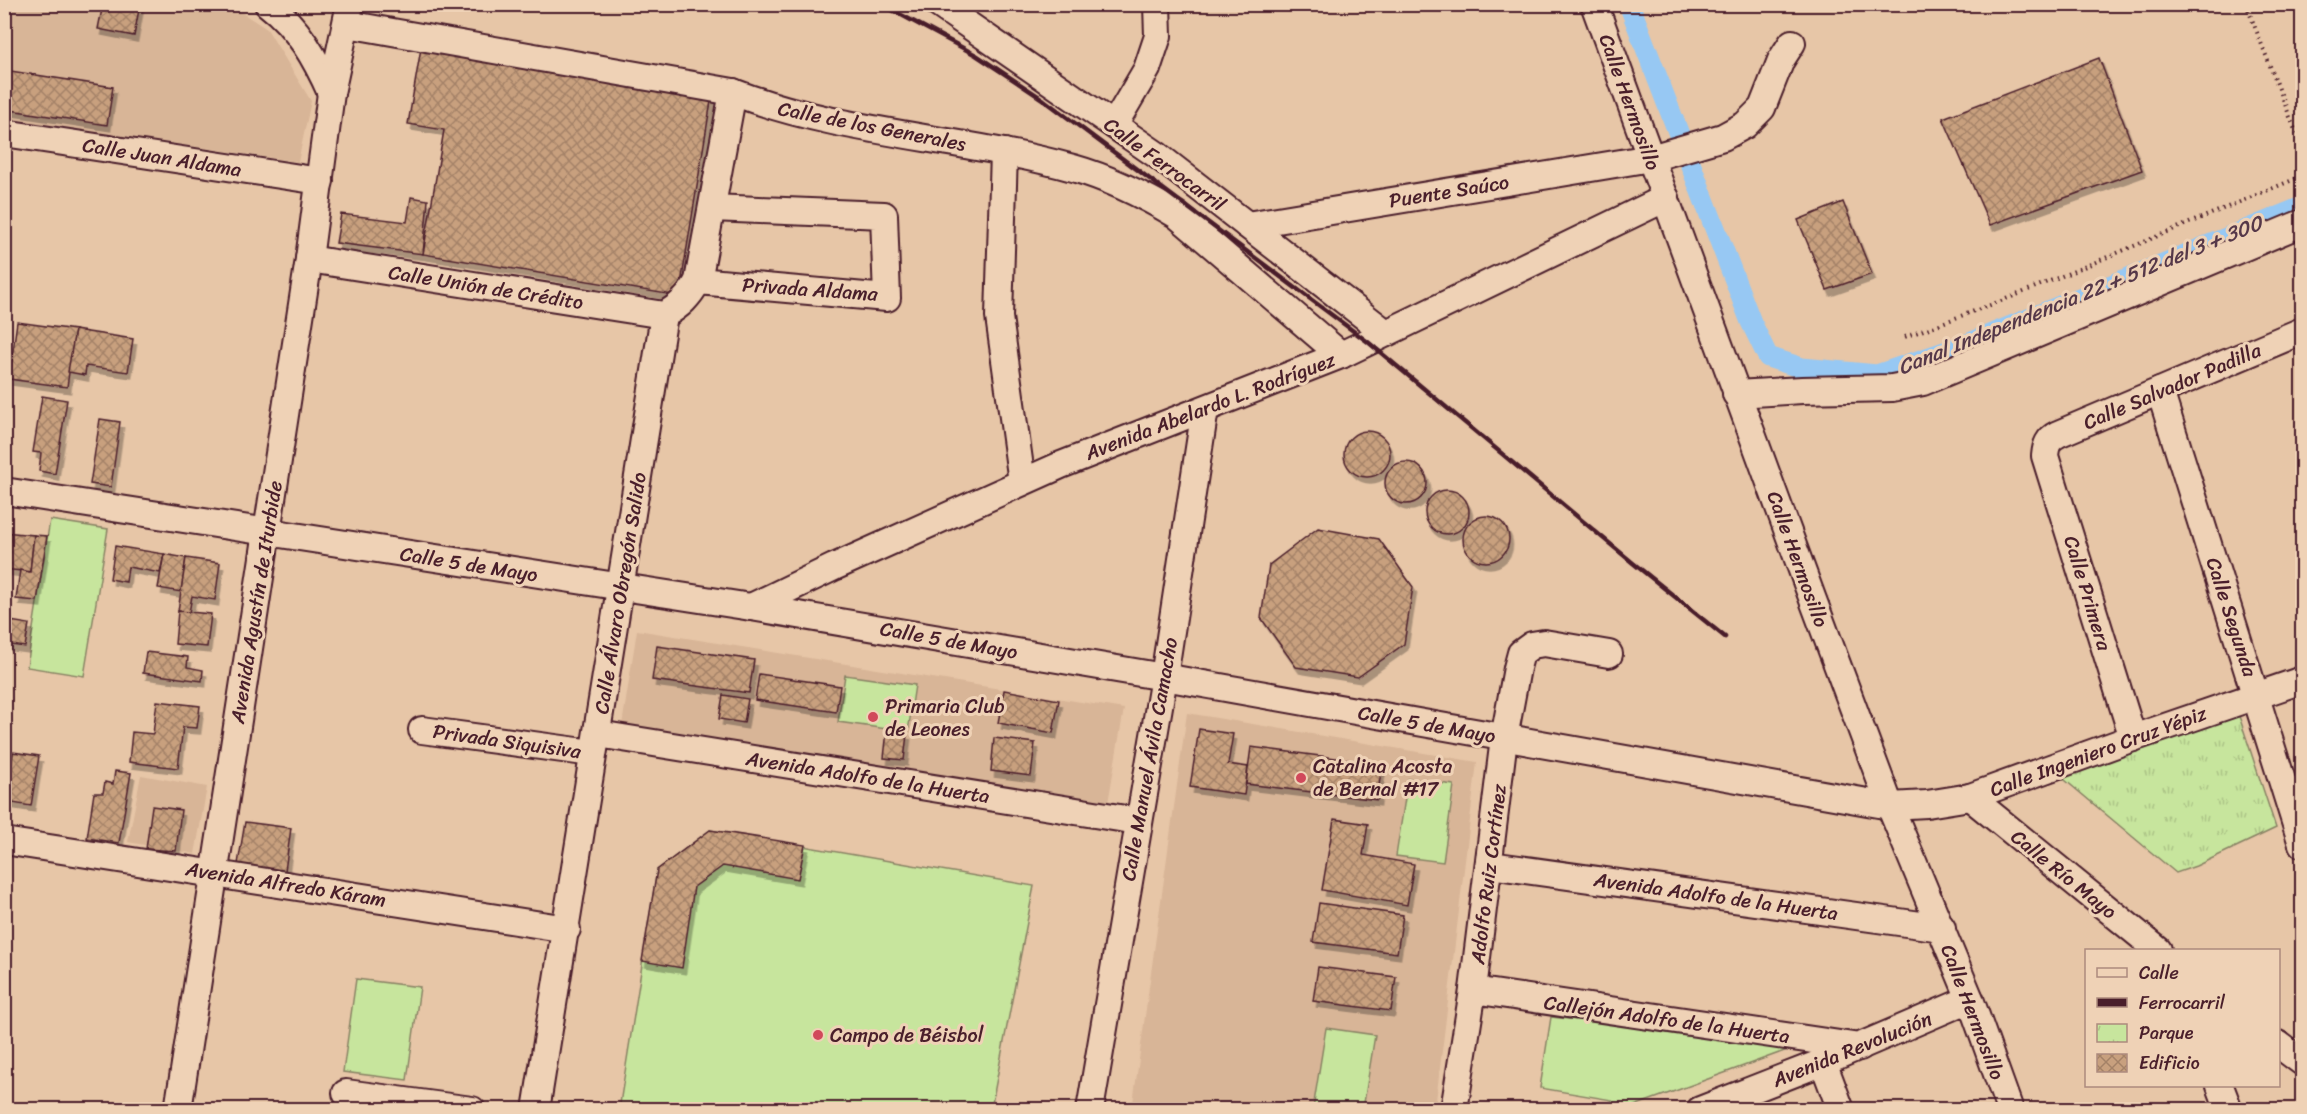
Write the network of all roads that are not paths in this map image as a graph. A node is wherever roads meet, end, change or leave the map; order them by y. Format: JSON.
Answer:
{"nodes":[{"id":1,"x":268,"y":4,"type":"edge"},
{"id":2,"x":938,"y":4,"type":"edge"},
{"id":3,"x":1157,"y":4,"type":"edge"},
{"id":4,"x":1594,"y":4,"type":"edge"},
{"id":5,"x":349,"y":14,"type":"edge"},
{"id":6,"x":1792,"y":43,"type":"dead end"},
{"id":7,"x":733,"y":92,"type":"junction"},
{"id":8,"x":331,"y":93,"type":"junction"},
{"id":9,"x":1114,"y":125,"type":"junction"},
{"id":10,"x":4,"y":133,"type":"edge"},
{"id":11,"x":1004,"y":152,"type":"junction"},
{"id":12,"x":1652,"y":158,"type":"junction"},
{"id":13,"x":320,"y":181,"type":"junction"},
{"id":14,"x":1666,"y":198,"type":"junction"},
{"id":15,"x":712,"y":208,"type":"junction"},
{"id":16,"x":2302,"y":223,"type":"edge"},
{"id":17,"x":1247,"y":225,"type":"junction"},
{"id":18,"x":309,"y":259,"type":"junction"},
{"id":19,"x":698,"y":281,"type":"junction"},
{"id":20,"x":664,"y":315,"type":"junction"},
{"id":21,"x":2302,"y":331,"type":"edge"},
{"id":22,"x":1386,"y":333,"type":"junction"},
{"id":23,"x":1341,"y":355,"type":"junction"},
{"id":24,"x":2160,"y":391,"type":"junction"},
{"id":25,"x":1736,"y":394,"type":"junction"},
{"id":26,"x":1205,"y":409,"type":"junction"},
{"id":27,"x":2046,"y":447,"type":"joint"},
{"id":28,"x":1022,"y":482,"type":"junction"},
{"id":29,"x":4,"y":490,"type":"edge"},
{"id":30,"x":267,"y":532,"type":"junction"},
{"id":31,"x":621,"y":588,"type":"junction"},
{"id":32,"x":751,"y":607,"type":"junction"},
{"id":33,"x":1609,"y":654,"type":"dead end"},
{"id":34,"x":1164,"y":677,"type":"junction"},
{"id":35,"x":2302,"y":680,"type":"edge"},
{"id":36,"x":2257,"y":695,"type":"junction"},
{"id":37,"x":422,"y":729,"type":"dead end"},
{"id":38,"x":1504,"y":738,"type":"junction"},
{"id":39,"x":2133,"y":738,"type":"junction"},
{"id":40,"x":595,"y":744,"type":"junction"},
{"id":41,"x":1970,"y":797,"type":"junction"},
{"id":42,"x":1890,"y":806,"type":"junction"},
{"id":43,"x":1138,"y":821,"type":"junction"},
{"id":44,"x":4,"y":841,"type":"edge"},
{"id":45,"x":2302,"y":844,"type":"edge"},
{"id":46,"x":1490,"y":864,"type":"junction"},
{"id":47,"x":214,"y":873,"type":"junction"},
{"id":48,"x":1942,"y":928,"type":"junction"},
{"id":49,"x":567,"y":929,"type":"junction"},
{"id":50,"x":2156,"y":949,"type":"edge"},
{"id":51,"x":1473,"y":990,"type":"junction"},
{"id":52,"x":1970,"y":999,"type":"junction"},
{"id":53,"x":2280,"y":1046,"type":"edge"},
{"id":54,"x":1860,"y":1047,"type":"junction"},
{"id":55,"x":1823,"y":1062,"type":"junction"},
{"id":56,"x":2302,"y":1062,"type":"edge"},
{"id":57,"x":2220,"y":1087,"type":"edge"},
{"id":58,"x":346,"y":1093,"type":"dead end"},
{"id":59,"x":178,"y":1110,"type":"edge"},
{"id":60,"x":472,"y":1110,"type":"edge"},
{"id":61,"x":536,"y":1110,"type":"edge"},
{"id":62,"x":1090,"y":1110,"type":"edge"},
{"id":63,"x":1454,"y":1110,"type":"edge"},
{"id":64,"x":1700,"y":1110,"type":"edge"},
{"id":65,"x":1841,"y":1110,"type":"edge"},
{"id":66,"x":2010,"y":1110,"type":"edge"},
{"id":67,"x":2229,"y":1110,"type":"edge"}],
"edges":[{"from":1,"to":8,"type":"street"},
{"from":2,"to":9,"type":"street","name":"Calle Ferrocarril"},
{"from":3,"to":9,"type":"street"},
{"from":4,"to":12,"type":"street","name":"Calle Hermosillo"},
{"from":5,"to":7,"type":"street","name":"Calle de los Generales"},
{"from":5,"to":8,"type":"street","name":"Avenida Agustín de Iturbide"},
{"from":6,"to":12,"type":"street","name":"Puente Saúco"},
{"from":7,"to":11,"type":"street","name":"Calle de los Generales"},
{"from":7,"to":15,"type":"street"},
{"from":8,"to":13,"type":"street","name":"Avenida Agustín de Iturbide"},
{"from":9,"to":17,"type":"street","name":"Calle Ferrocarril"},
{"from":10,"to":13,"type":"street","name":"Calle Juan Aldama"},
{"from":11,"to":23,"type":"street","name":"Calle de los Generales"},
{"from":11,"to":28,"type":"street"},
{"from":12,"to":14,"type":"street","name":"Calle Hermosillo"},
{"from":12,"to":17,"type":"street","name":"Puente Saúco"},
{"from":13,"to":18,"type":"street","name":"Avenida Agustín de Iturbide"},
{"from":14,"to":22,"type":"street","name":"Avenida Abelardo L. Rodríguez"},
{"from":14,"to":25,"type":"street","name":"Calle Hermosillo"},
{"from":15,"to":19,"type":"street"},
{"from":15,"to":19,"type":"street","name":"Privada Aldama"},
{"from":16,"to":25,"type":"street"},
{"from":17,"to":22,"type":"street","name":"Calle Ferrocarril"},
{"from":18,"to":20,"type":"street","name":"Calle Unión de Crédito"},
{"from":18,"to":30,"type":"street","name":"Avenida Agustín de Iturbide"},
{"from":19,"to":20,"type":"street"},
{"from":20,"to":31,"type":"street","name":"Calle Álvaro Obregón Salido"},
{"from":21,"to":24,"type":"street","name":"Calle Salvador Padilla"},
{"from":22,"to":23,"type":"street","name":"Avenida Abelardo L. Rodríguez"},
{"from":23,"to":26,"type":"street","name":"Avenida Abelardo L. Rodríguez"},
{"from":24,"to":27,"type":"street","name":"Calle Salvador Padilla"},
{"from":24,"to":36,"type":"street","name":"Calle Segunda"},
{"from":25,"to":42,"type":"street","name":"Calle Hermosillo"},
{"from":26,"to":28,"type":"street","name":"Avenida Abelardo L. Rodríguez"},
{"from":26,"to":34,"type":"street","name":"Calle Manuel Ávila Camacho"},
{"from":27,"to":39,"type":"street","name":"Calle Primera"},
{"from":28,"to":32,"type":"street","name":"Avenida Abelardo L. Rodríguez"},
{"from":29,"to":30,"type":"street","name":"Calle 5 de Mayo"},
{"from":30,"to":31,"type":"street","name":"Calle 5 de Mayo"},
{"from":30,"to":47,"type":"street","name":"Avenida Agustín de Iturbide"},
{"from":31,"to":32,"type":"street","name":"Calle 5 de Mayo"},
{"from":31,"to":40,"type":"street","name":"Calle Álvaro Obregón Salido"},
{"from":32,"to":34,"type":"street","name":"Calle 5 de Mayo"},
{"from":33,"to":38,"type":"street","name":"Adolfo Ruiz Cortínez"},
{"from":34,"to":38,"type":"street","name":"Calle 5 de Mayo"},
{"from":34,"to":43,"type":"street","name":"Calle Manuel Ávila Camacho"},
{"from":35,"to":36,"type":"street","name":"Calle Ingeniero Cruz Yépiz"},
{"from":36,"to":39,"type":"street","name":"Calle Ingeniero Cruz Yépiz"},
{"from":36,"to":45,"type":"street","name":"Calle Segunda"},
{"from":37,"to":40,"type":"street","name":"Privada Siquisiva"},
{"from":38,"to":42,"type":"street","name":"Calle 5 de Mayo"},
{"from":38,"to":46,"type":"street","name":"Adolfo Ruiz Cortínez"},
{"from":39,"to":41,"type":"street","name":"Calle Ingeniero Cruz Yépiz"},
{"from":40,"to":43,"type":"street","name":"Avenida Adolfo de la Huerta"},
{"from":40,"to":49,"type":"street","name":"Calle Álvaro Obregón Salido"},
{"from":41,"to":42,"type":"street","name":"Calle Ingeniero Cruz Yépiz"},
{"from":41,"to":50,"type":"street","name":"Calle Río Mayo"},
{"from":42,"to":48,"type":"street","name":"Calle Hermosillo"},
{"from":43,"to":62,"type":"street","name":"Calle Manuel Ávila Camacho"},
{"from":44,"to":47,"type":"street","name":"Avenida Alfredo Káram"},
{"from":46,"to":48,"type":"street","name":"Avenida Adolfo de la Huerta"},
{"from":46,"to":51,"type":"street","name":"Adolfo Ruiz Cortínez"},
{"from":47,"to":49,"type":"street","name":"Avenida Alfredo Káram"},
{"from":47,"to":59,"type":"street","name":"Avenida Agustín de Iturbide"},
{"from":48,"to":52,"type":"street","name":"Calle Hermosillo"},
{"from":49,"to":61,"type":"street","name":"Calle Álvaro Obregón Salido"},
{"from":51,"to":54,"type":"street","name":"Callejón Adolfo de la Huerta"},
{"from":51,"to":63,"type":"street","name":"Adolfo Ruiz Cortínez"},
{"from":52,"to":54,"type":"street","name":"Avenida Revolución"},
{"from":52,"to":66,"type":"street","name":"Calle Hermosillo"},
{"from":53,"to":56,"type":"street"},
{"from":54,"to":55,"type":"street","name":"Avenida Revolución"},
{"from":55,"to":64,"type":"street","name":"Avenida Revolución"},
{"from":55,"to":65,"type":"street"},
{"from":57,"to":67,"type":"street"},
{"from":58,"to":60,"type":"street"}]}
